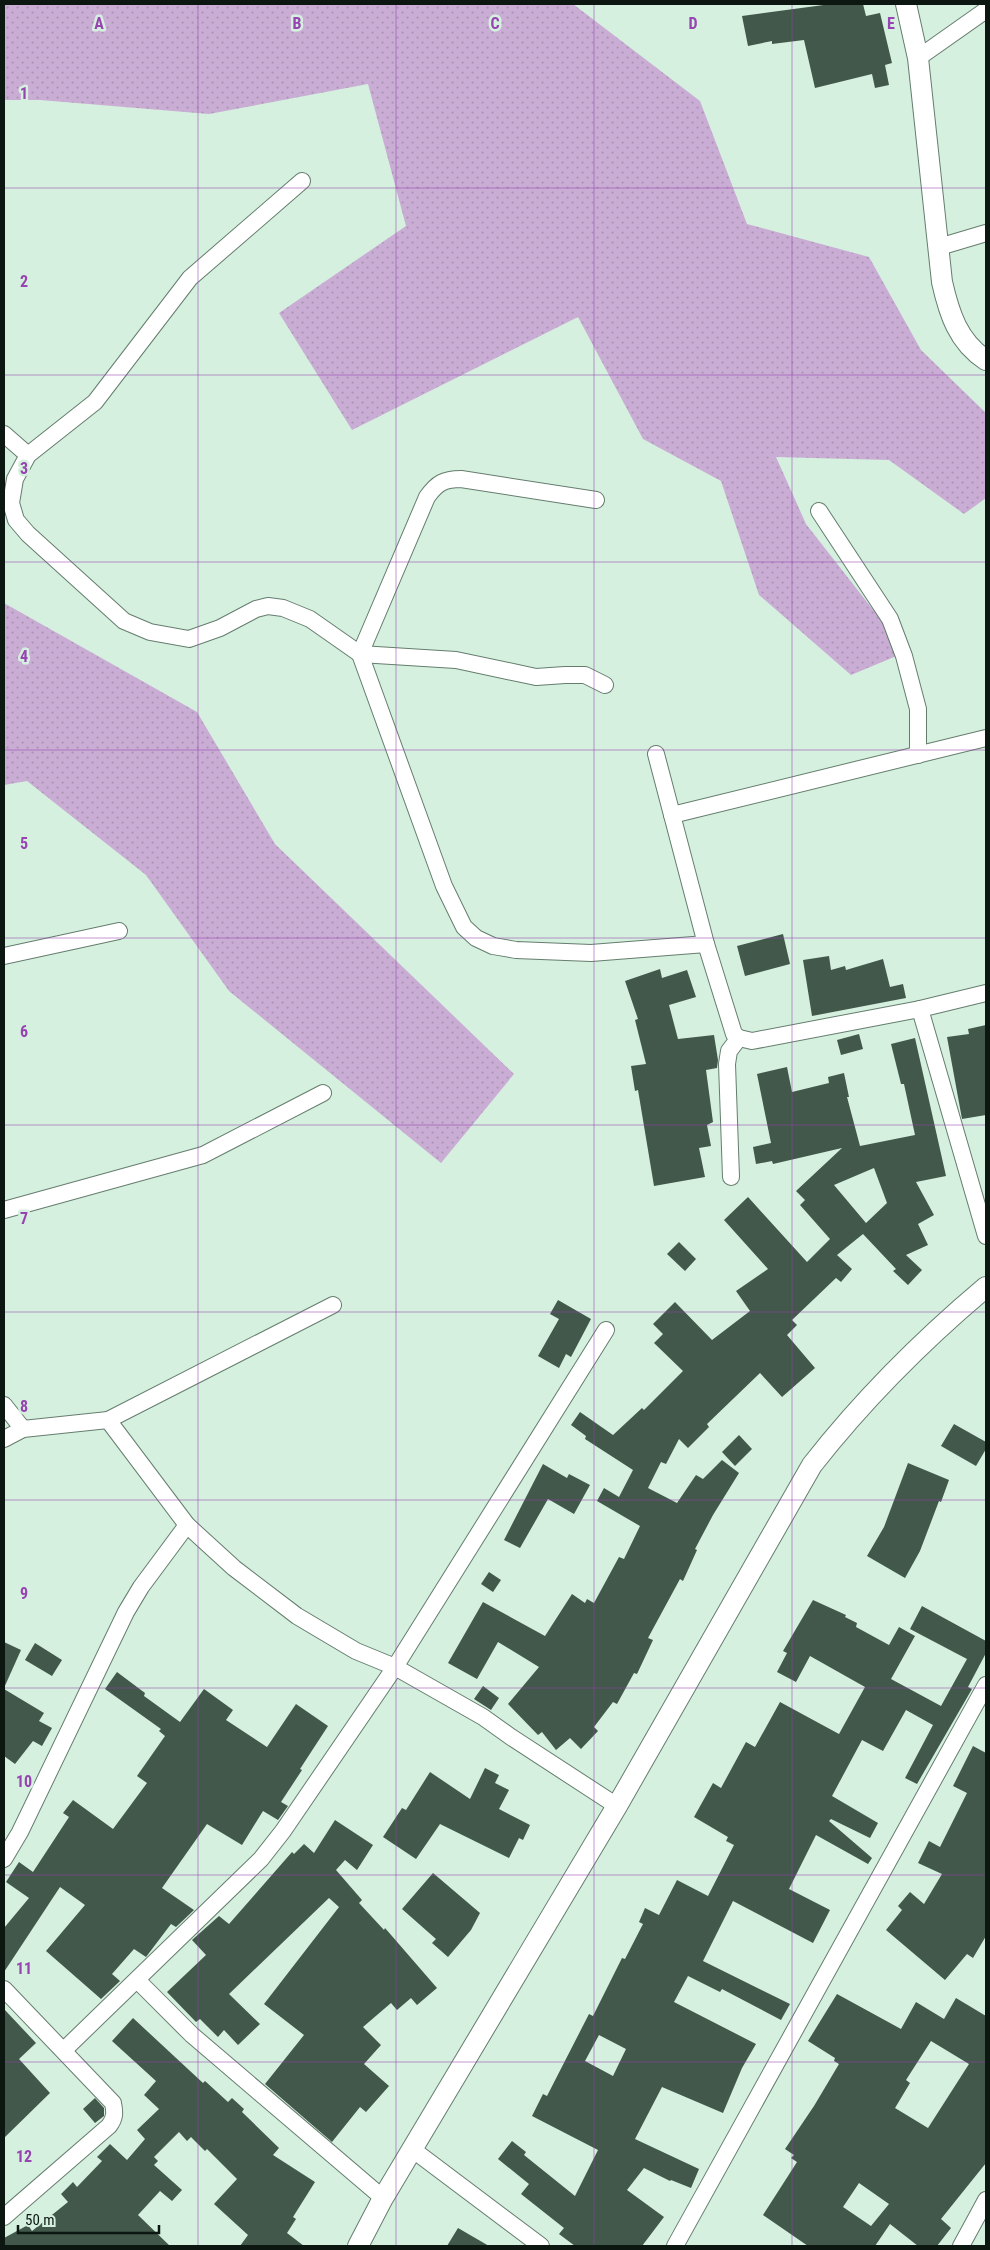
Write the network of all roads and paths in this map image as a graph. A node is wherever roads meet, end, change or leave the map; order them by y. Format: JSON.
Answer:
{"nodes":[{"id":1,"x":906,"y":4,"type":"edge"},
{"id":2,"x":986,"y":10,"type":"edge"},
{"id":3,"x":918,"y":58,"type":"junction"},
{"id":4,"x":302,"y":181,"type":"dead end"},
{"id":5,"x":986,"y":233,"type":"edge"},
{"id":6,"x":939,"y":247,"type":"junction"},
{"id":7,"x":986,"y":360,"type":"edge"},
{"id":8,"x":4,"y":434,"type":"edge"},
{"id":9,"x":28,"y":455,"type":"junction"},
{"id":10,"x":596,"y":500,"type":"dead end"},
{"id":11,"x":819,"y":511,"type":"dead end"},
{"id":12,"x":360,"y":654,"type":"junction"},
{"id":13,"x":605,"y":685,"type":"dead end"},
{"id":14,"x":986,"y":738,"type":"edge"},
{"id":15,"x":656,"y":754,"type":"dead end"},
{"id":16,"x":918,"y":755,"type":"junction"},
{"id":17,"x":672,"y":815,"type":"junction"},
{"id":18,"x":119,"y":931,"type":"dead end"},
{"id":19,"x":706,"y":944,"type":"junction"},
{"id":20,"x":4,"y":956,"type":"edge"},
{"id":21,"x":986,"y":993,"type":"edge"},
{"id":22,"x":920,"y":1009,"type":"junction"},
{"id":23,"x":739,"y":1038,"type":"junction"},
{"id":24,"x":323,"y":1093,"type":"dead end"},
{"id":25,"x":732,"y":1178,"type":"dead end"},
{"id":26,"x":4,"y":1210,"type":"edge"},
{"id":27,"x":986,"y":1236,"type":"edge"},
{"id":28,"x":986,"y":1287,"type":"edge"},
{"id":29,"x":333,"y":1305,"type":"dead end"},
{"id":30,"x":606,"y":1330,"type":"dead end"},
{"id":31,"x":4,"y":1405,"type":"edge"},
{"id":32,"x":108,"y":1420,"type":"junction"},
{"id":33,"x":23,"y":1429,"type":"junction"},
{"id":34,"x":4,"y":1438,"type":"edge"},
{"id":35,"x":187,"y":1525,"type":"junction"},
{"id":36,"x":395,"y":1667,"type":"junction"},
{"id":37,"x":986,"y":1685,"type":"edge"},
{"id":38,"x":617,"y":1806,"type":"junction"},
{"id":39,"x":4,"y":1859,"type":"edge"},
{"id":40,"x":137,"y":1980,"type":"junction"},
{"id":41,"x":4,"y":1989,"type":"edge"},
{"id":42,"x":64,"y":2050,"type":"junction"},
{"id":43,"x":412,"y":2149,"type":"junction"},
{"id":44,"x":383,"y":2198,"type":"junction"},
{"id":45,"x":986,"y":2200,"type":"edge"},
{"id":46,"x":4,"y":2218,"type":"edge"},
{"id":47,"x":358,"y":2246,"type":"edge"},
{"id":48,"x":541,"y":2246,"type":"edge"},
{"id":49,"x":675,"y":2246,"type":"edge"},
{"id":50,"x":961,"y":2246,"type":"edge"}],
"edges":[{"from":1,"to":3,"type":"street"},
{"from":2,"to":3,"type":"street"},
{"from":3,"to":6,"type":"street"},
{"from":4,"to":9,"type":"street"},
{"from":5,"to":6,"type":"street"},
{"from":6,"to":7,"type":"street"},
{"from":8,"to":9,"type":"street"},
{"from":9,"to":12,"type":"street"},
{"from":10,"to":12,"type":"street"},
{"from":11,"to":16,"type":"street"},
{"from":12,"to":13,"type":"street"},
{"from":12,"to":19,"type":"street"},
{"from":14,"to":16,"type":"street"},
{"from":15,"to":17,"type":"street"},
{"from":16,"to":17,"type":"street"},
{"from":17,"to":19,"type":"street"},
{"from":18,"to":20,"type":"street"},
{"from":19,"to":23,"type":"street"},
{"from":21,"to":22,"type":"street"},
{"from":22,"to":23,"type":"street"},
{"from":22,"to":27,"type":"street"},
{"from":23,"to":25,"type":"street"},
{"from":24,"to":26,"type":"street"},
{"from":28,"to":38,"type":"street"},
{"from":29,"to":32,"type":"street"},
{"from":30,"to":36,"type":"street"},
{"from":31,"to":33,"type":"street"},
{"from":32,"to":33,"type":"street"},
{"from":32,"to":35,"type":"street"},
{"from":33,"to":34,"type":"street"},
{"from":35,"to":36,"type":"street"},
{"from":35,"to":39,"type":"street"},
{"from":36,"to":38,"type":"street"},
{"from":36,"to":40,"type":"street"},
{"from":37,"to":49,"type":"street"},
{"from":38,"to":43,"type":"street"},
{"from":40,"to":42,"type":"street"},
{"from":40,"to":44,"type":"street"},
{"from":41,"to":42,"type":"street"},
{"from":42,"to":46,"type":"street"},
{"from":43,"to":44,"type":"street"},
{"from":43,"to":48,"type":"street"},
{"from":44,"to":47,"type":"street"},
{"from":45,"to":50,"type":"street"}]}
